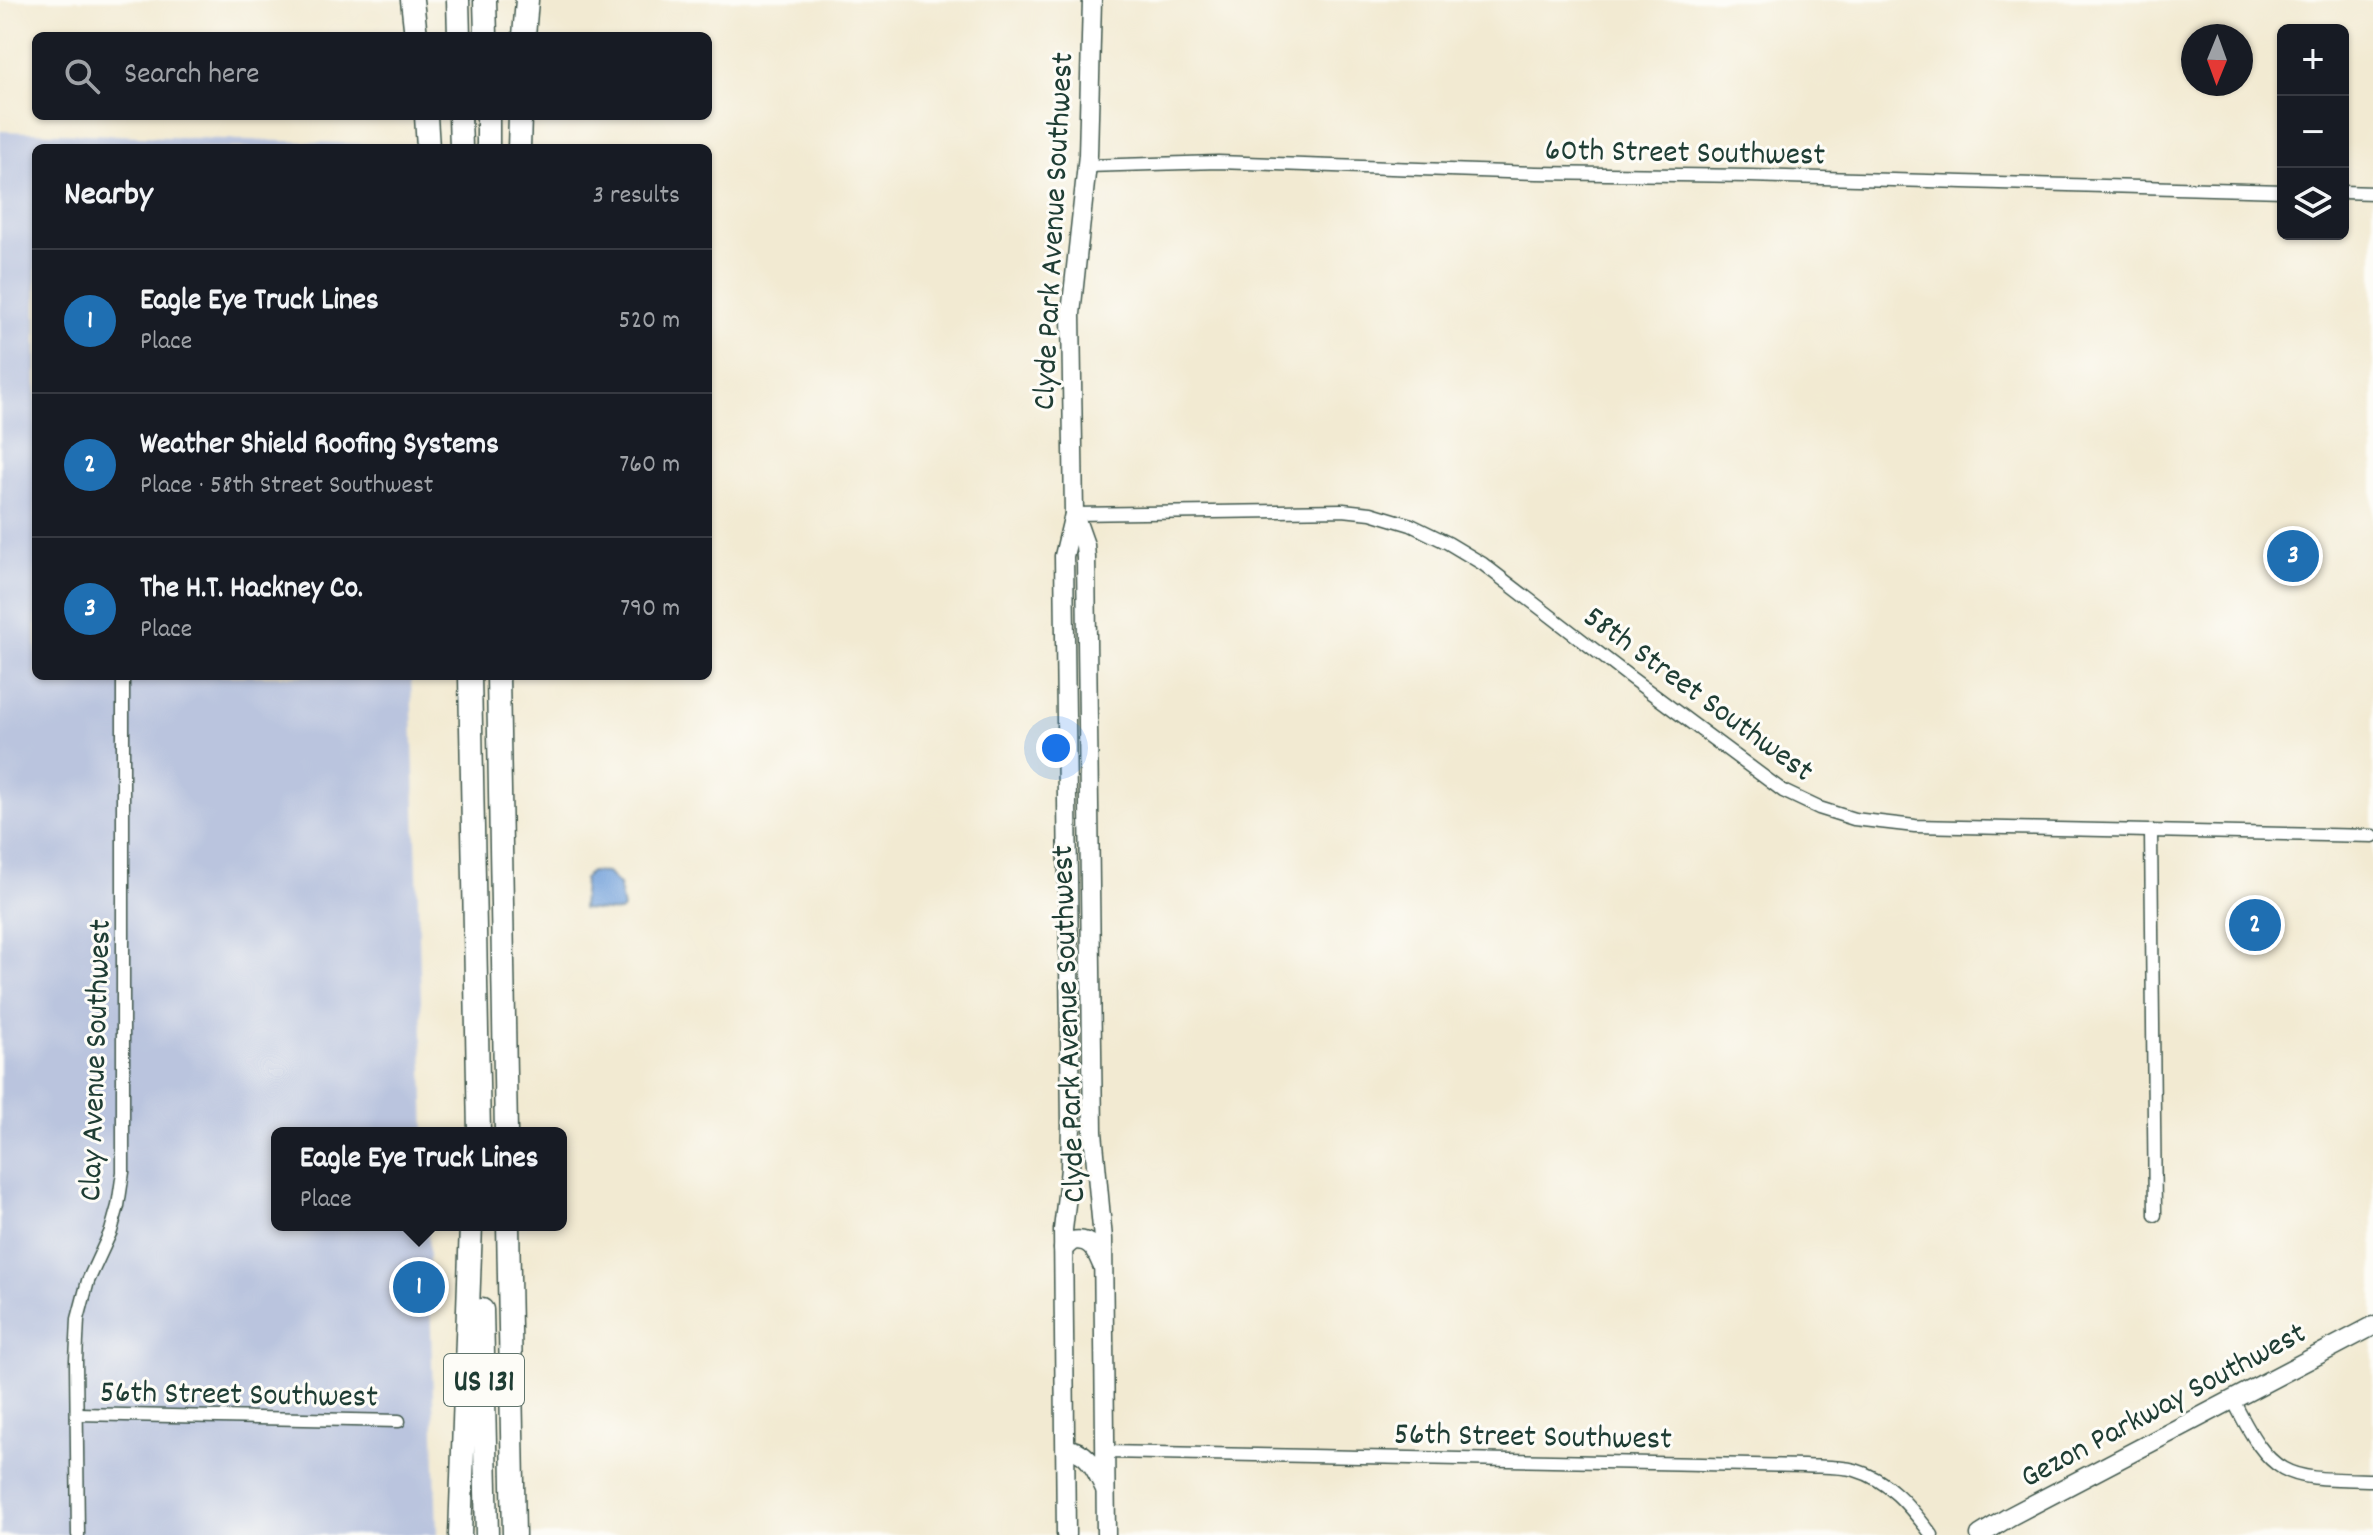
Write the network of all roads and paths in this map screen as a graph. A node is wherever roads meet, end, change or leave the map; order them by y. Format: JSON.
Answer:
{"nodes":[{"id":1,"x":412,"y":0,"type":"edge"},
{"id":2,"x":418,"y":0,"type":"edge"},
{"id":3,"x":458,"y":0,"type":"edge"},
{"id":4,"x":485,"y":0,"type":"edge"},
{"id":5,"x":511,"y":0,"type":"edge"},
{"id":6,"x":527,"y":0,"type":"edge"},
{"id":7,"x":1092,"y":0,"type":"edge"},
{"id":8,"x":417,"y":32,"type":"edge"},
{"id":9,"x":418,"y":32,"type":"edge"},
{"id":10,"x":459,"y":32,"type":"edge"},
{"id":11,"x":486,"y":32,"type":"edge"},
{"id":12,"x":511,"y":32,"type":"edge"},
{"id":13,"x":524,"y":32,"type":"edge"},
{"id":14,"x":426,"y":120,"type":"edge"},
{"id":15,"x":460,"y":120,"type":"edge"},
{"id":16,"x":488,"y":120,"type":"edge"},
{"id":17,"x":511,"y":120,"type":"edge"},
{"id":18,"x":520,"y":120,"type":"edge"},
{"id":19,"x":428,"y":144,"type":"edge"},
{"id":20,"x":461,"y":144,"type":"edge"},
{"id":21,"x":488,"y":144,"type":"edge"},
{"id":22,"x":511,"y":144,"type":"edge"},
{"id":23,"x":519,"y":144,"type":"edge"},
{"id":24,"x":1087,"y":166,"type":"junction"},
{"id":25,"x":2277,"y":191,"type":"edge"},
{"id":26,"x":2349,"y":192,"type":"edge"},
{"id":27,"x":2373,"y":193,"type":"edge"},
{"id":28,"x":1074,"y":514,"type":"junction"},
{"id":29,"x":123,"y":680,"type":"edge"},
{"id":30,"x":459,"y":680,"type":"edge"},
{"id":31,"x":470,"y":680,"type":"edge"},
{"id":32,"x":498,"y":680,"type":"edge"},
{"id":33,"x":510,"y":680,"type":"edge"},
{"id":34,"x":473,"y":819,"type":"junction"},
{"id":35,"x":2151,"y":832,"type":"junction"},
{"id":36,"x":2373,"y":836,"type":"edge"},
{"id":37,"x":503,"y":960,"type":"junction"},
{"id":38,"x":1070,"y":1060,"type":"junction"},
{"id":39,"x":1093,"y":1088,"type":"junction"},
{"id":40,"x":477,"y":1127,"type":"edge"},
{"id":41,"x":506,"y":1127,"type":"edge"},
{"id":42,"x":2155,"y":1215,"type":"dead end"},
{"id":43,"x":471,"y":1231,"type":"edge"},
{"id":44,"x":481,"y":1231,"type":"edge"},
{"id":45,"x":508,"y":1231,"type":"edge"},
{"id":46,"x":1063,"y":1249,"type":"junction"},
{"id":47,"x":1103,"y":1268,"type":"junction"},
{"id":48,"x":2373,"y":1326,"type":"edge"},
{"id":49,"x":2233,"y":1400,"type":"junction"},
{"id":50,"x":512,"y":1403,"type":"junction"},
{"id":51,"x":78,"y":1414,"type":"junction"},
{"id":52,"x":399,"y":1421,"type":"dead end"},
{"id":53,"x":1066,"y":1449,"type":"junction"},
{"id":54,"x":1106,"y":1452,"type":"junction"},
{"id":55,"x":2373,"y":1480,"type":"edge"},
{"id":56,"x":1106,"y":1492,"type":"junction"},
{"id":57,"x":78,"y":1535,"type":"edge"},
{"id":58,"x":460,"y":1535,"type":"edge"},
{"id":59,"x":487,"y":1535,"type":"edge"},
{"id":60,"x":514,"y":1535,"type":"edge"},
{"id":61,"x":528,"y":1535,"type":"edge"},
{"id":62,"x":1066,"y":1535,"type":"edge"},
{"id":63,"x":1106,"y":1535,"type":"edge"},
{"id":64,"x":1932,"y":1535,"type":"edge"},
{"id":65,"x":1980,"y":1535,"type":"edge"}],
"edges":[{"from":1,"to":8,"type":"highway"},
{"from":2,"to":9,"type":"highway"},
{"from":3,"to":10,"type":"highway"},
{"from":4,"to":11,"type":"highway"},
{"from":5,"to":12,"type":"highway"},
{"from":6,"to":13,"type":"highway"},
{"from":7,"to":24,"type":"main road","name":"Clyde Park Avenue Southwest"},
{"from":14,"to":19,"type":"highway"},
{"from":15,"to":20,"type":"highway"},
{"from":16,"to":21,"type":"highway"},
{"from":17,"to":22,"type":"highway"},
{"from":18,"to":23,"type":"highway"},
{"from":24,"to":25,"type":"street","name":"60th Street Southwest"},
{"from":24,"to":28,"type":"main road","name":"Clyde Park Avenue Southwest"},
{"from":26,"to":27,"type":"street"},
{"from":28,"to":35,"type":"street","name":"58th Street Southwest"},
{"from":28,"to":38,"type":"main road","name":"Clyde Park Avenue Southwest"},
{"from":28,"to":39,"type":"main road","name":"Clyde Park Avenue Southwest"},
{"from":29,"to":51,"type":"street","name":"Clay Avenue Southwest"},
{"from":30,"to":34,"type":"highway"},
{"from":31,"to":34,"type":"highway"},
{"from":32,"to":37,"type":"highway"},
{"from":33,"to":37,"type":"highway"},
{"from":34,"to":40,"type":"highway"},
{"from":35,"to":36,"type":"street","name":"58th Street Southwest"},
{"from":35,"to":42,"type":"street"},
{"from":37,"to":41,"type":"highway"},
{"from":38,"to":39,"type":"main road"},
{"from":38,"to":46,"type":"main road","name":"Clyde Park Avenue Southwest"},
{"from":39,"to":47,"type":"main road","name":"Clyde Park Avenue Southwest"},
{"from":43,"to":58,"type":"highway"},
{"from":44,"to":59,"type":"highway","number":"US 131"},
{"from":45,"to":50,"type":"highway","number":"US 131"},
{"from":46,"to":47,"type":"main road"},
{"from":46,"to":53,"type":"main road","name":"Clyde Park Avenue Southwest"},
{"from":47,"to":54,"type":"main road","name":"Clyde Park Avenue Southwest"},
{"from":48,"to":49,"type":"main road","name":"Gezon Parkway Southwest"},
{"from":49,"to":55,"type":"street"},
{"from":49,"to":65,"type":"main road","name":"Gezon Parkway Southwest"},
{"from":50,"to":60,"type":"highway","number":"US 131"},
{"from":50,"to":61,"type":"highway"},
{"from":51,"to":52,"type":"street","name":"56th Street Southwest"},
{"from":51,"to":57,"type":"street","name":"Clay Avenue Southwest"},
{"from":53,"to":56,"type":"main road"},
{"from":53,"to":62,"type":"main road","name":"Clyde Park Avenue Southwest"},
{"from":54,"to":56,"type":"main road","name":"Clyde Park Avenue Southwest"},
{"from":54,"to":64,"type":"street","name":"56th Street Southwest"},
{"from":56,"to":63,"type":"main road","name":"Clyde Park Avenue Southwest"}]}
